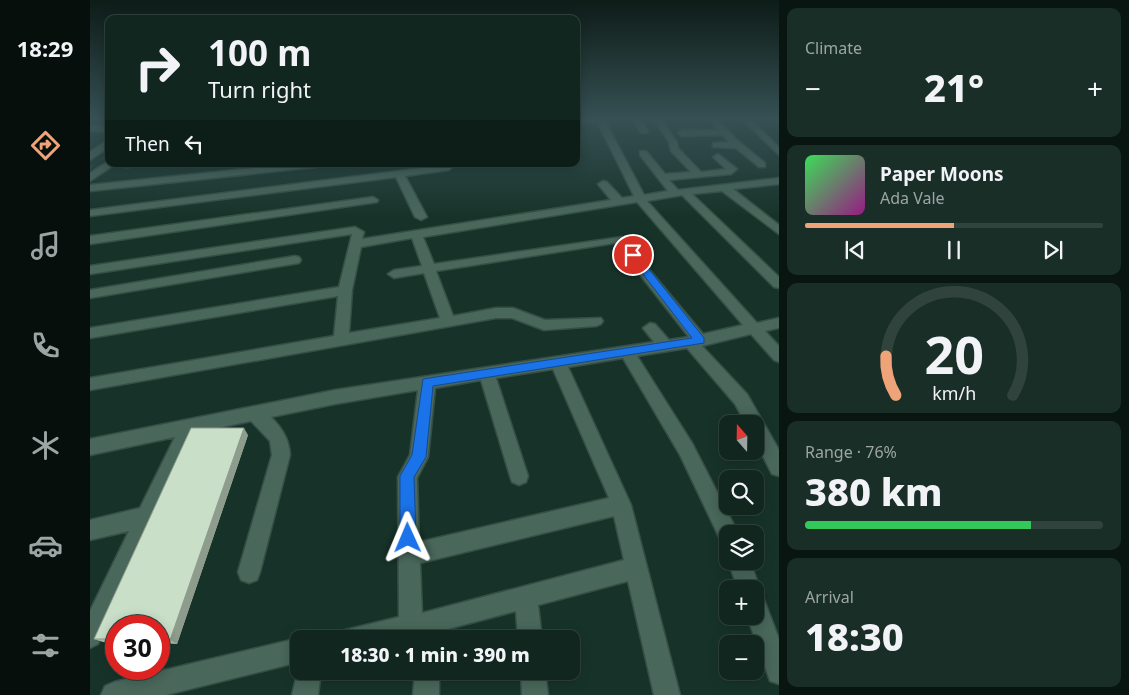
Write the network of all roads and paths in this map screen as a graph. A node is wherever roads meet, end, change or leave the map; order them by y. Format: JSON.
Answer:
{"nodes":[{"id":1,"x":615,"y":151,"type":"edge"},
{"id":2,"x":676,"y":151,"type":"edge"},
{"id":3,"x":745,"y":151,"type":"edge"},
{"id":4,"x":643,"y":153,"type":"dead end"},
{"id":5,"x":90,"y":157,"type":"edge"},
{"id":6,"x":718,"y":157,"type":"dead end"},
{"id":7,"x":105,"y":163,"type":"edge"},
{"id":8,"x":762,"y":165,"type":"dead end"},
{"id":9,"x":105,"y":167,"type":"edge"},
{"id":10,"x":288,"y":167,"type":"edge"},
{"id":11,"x":446,"y":168,"type":"dead end"},
{"id":12,"x":399,"y":174,"type":"junction"},
{"id":13,"x":699,"y":175,"type":"junction"},
{"id":14,"x":662,"y":177,"type":"junction"},
{"id":15,"x":90,"y":178,"type":"edge"},
{"id":16,"x":778,"y":182,"type":"edge"},
{"id":17,"x":603,"y":184,"type":"dead end"},
{"id":18,"x":724,"y":187,"type":"junction"},
{"id":19,"x":90,"y":188,"type":"edge"},
{"id":20,"x":679,"y":192,"type":"junction"},
{"id":21,"x":640,"y":199,"type":"junction"},
{"id":22,"x":373,"y":200,"type":"dead end"},
{"id":23,"x":618,"y":202,"type":"junction"},
{"id":24,"x":90,"y":213,"type":"edge"},
{"id":25,"x":421,"y":218,"type":"dead end"},
{"id":26,"x":779,"y":231,"type":"edge"},
{"id":27,"x":417,"y":235,"type":"junction"},
{"id":28,"x":90,"y":240,"type":"edge"},
{"id":29,"x":356,"y":244,"type":"junction"},
{"id":30,"x":295,"y":260,"type":"dead end"},
{"id":31,"x":90,"y":270,"type":"edge"},
{"id":32,"x":430,"y":270,"type":"junction"},
{"id":33,"x":394,"y":274,"type":"dead end"},
{"id":34,"x":779,"y":284,"type":"edge"},
{"id":35,"x":345,"y":290,"type":"junction"},
{"id":36,"x":90,"y":294,"type":"edge"},
{"id":37,"x":448,"y":321,"type":"junction"},
{"id":38,"x":596,"y":321,"type":"dead end"},
{"id":39,"x":779,"y":323,"type":"edge"},
{"id":40,"x":650,"y":328,"type":"dead end"},
{"id":41,"x":754,"y":330,"type":"junction"},
{"id":42,"x":90,"y":333,"type":"edge"},
{"id":43,"x":341,"y":338,"type":"junction"},
{"id":44,"x":695,"y":342,"type":"junction"},
{"id":45,"x":666,"y":346,"type":"junction"},
{"id":46,"x":627,"y":352,"type":"junction"},
{"id":47,"x":779,"y":356,"type":"edge"},
{"id":48,"x":558,"y":363,"type":"junction"},
{"id":49,"x":487,"y":374,"type":"junction"},
{"id":50,"x":427,"y":383,"type":"junction"},
{"id":51,"x":90,"y":384,"type":"edge"},
{"id":52,"x":254,"y":413,"type":"junction"},
{"id":53,"x":189,"y":426,"type":"junction"},
{"id":54,"x":90,"y":447,"type":"edge"},
{"id":55,"x":779,"y":468,"type":"edge"},
{"id":56,"x":519,"y":476,"type":"dead end"},
{"id":57,"x":621,"y":505,"type":"junction"},
{"id":58,"x":144,"y":517,"type":"junction"},
{"id":59,"x":724,"y":525,"type":"edge"},
{"id":60,"x":90,"y":530,"type":"edge"},
{"id":61,"x":409,"y":555,"type":"junction"},
{"id":62,"x":636,"y":568,"type":"junction"},
{"id":63,"x":249,"y":572,"type":"dead end"},
{"id":64,"x":526,"y":597,"type":"junction"},
{"id":65,"x":762,"y":625,"type":"edge"},
{"id":66,"x":421,"y":630,"type":"edge"},
{"id":67,"x":529,"y":630,"type":"edge"},
{"id":68,"x":90,"y":636,"type":"edge"},
{"id":69,"x":290,"y":653,"type":"edge"},
{"id":70,"x":779,"y":672,"type":"edge"},
{"id":71,"x":308,"y":680,"type":"edge"},
{"id":72,"x":427,"y":680,"type":"edge"},
{"id":73,"x":534,"y":680,"type":"edge"},
{"id":74,"x":175,"y":687,"type":"edge"},
{"id":75,"x":114,"y":695,"type":"edge"},
{"id":76,"x":305,"y":695,"type":"edge"},
{"id":77,"x":426,"y":695,"type":"edge"},
{"id":78,"x":535,"y":695,"type":"edge"},
{"id":79,"x":667,"y":695,"type":"edge"}],
"edges":[{"from":1,"to":21,"type":"street"},
{"from":2,"to":13,"type":"street"},
{"from":3,"to":8,"type":"street"},
{"from":4,"to":14,"type":"street"},
{"from":5,"to":7,"type":"street"},
{"from":6,"to":13,"type":"street"},
{"from":9,"to":15,"type":"street"},
{"from":10,"to":19,"type":"street"},
{"from":11,"to":12,"type":"street"},
{"from":12,"to":24,"type":"street"},
{"from":12,"to":25,"type":"street"},
{"from":13,"to":14,"type":"street"},
{"from":14,"to":20,"type":"street"},
{"from":16,"to":18,"type":"street"},
{"from":17,"to":23,"type":"street"},
{"from":18,"to":20,"type":"street"},
{"from":18,"to":26,"type":"street"},
{"from":20,"to":21,"type":"street"},
{"from":20,"to":34,"type":"street"},
{"from":21,"to":23,"type":"street"},
{"from":21,"to":41,"type":"street"},
{"from":22,"to":28,"type":"street"},
{"from":23,"to":27,"type":"street"},
{"from":27,"to":29,"type":"street"},
{"from":27,"to":32,"type":"street"},
{"from":29,"to":31,"type":"street"},
{"from":29,"to":35,"type":"street"},
{"from":30,"to":36,"type":"street"},
{"from":32,"to":33,"type":"street"},
{"from":32,"to":37,"type":"street"},
{"from":32,"to":44,"type":"street"},
{"from":35,"to":42,"type":"street"},
{"from":35,"to":43,"type":"street"},
{"from":37,"to":38,"type":"street"},
{"from":37,"to":43,"type":"street"},
{"from":39,"to":41,"type":"street"},
{"from":40,"to":45,"type":"street"},
{"from":41,"to":44,"type":"street"},
{"from":41,"to":47,"type":"street"},
{"from":43,"to":51,"type":"street"},
{"from":44,"to":45,"type":"street"},
{"from":44,"to":55,"type":"street"},
{"from":45,"to":46,"type":"street"},
{"from":46,"to":48,"type":"street"},
{"from":46,"to":59,"type":"street"},
{"from":48,"to":49,"type":"street"},
{"from":48,"to":57,"type":"street"},
{"from":49,"to":50,"type":"street"},
{"from":49,"to":56,"type":"street"},
{"from":50,"to":52,"type":"street"},
{"from":50,"to":61,"type":"street"},
{"from":52,"to":53,"type":"street"},
{"from":52,"to":63,"type":"street"},
{"from":53,"to":54,"type":"street"},
{"from":53,"to":58,"type":"street"},
{"from":57,"to":61,"type":"street"},
{"from":57,"to":62,"type":"street"},
{"from":58,"to":60,"type":"street"},
{"from":58,"to":68,"type":"street"},
{"from":61,"to":66,"type":"street"},
{"from":62,"to":64,"type":"street"},
{"from":62,"to":79,"type":"street"},
{"from":64,"to":66,"type":"street"},
{"from":64,"to":67,"type":"street"},
{"from":65,"to":70,"type":"street"},
{"from":69,"to":74,"type":"street"},
{"from":71,"to":76,"type":"street"},
{"from":72,"to":77,"type":"street"},
{"from":73,"to":78,"type":"street"},
{"from":74,"to":75,"type":"street"}]}
